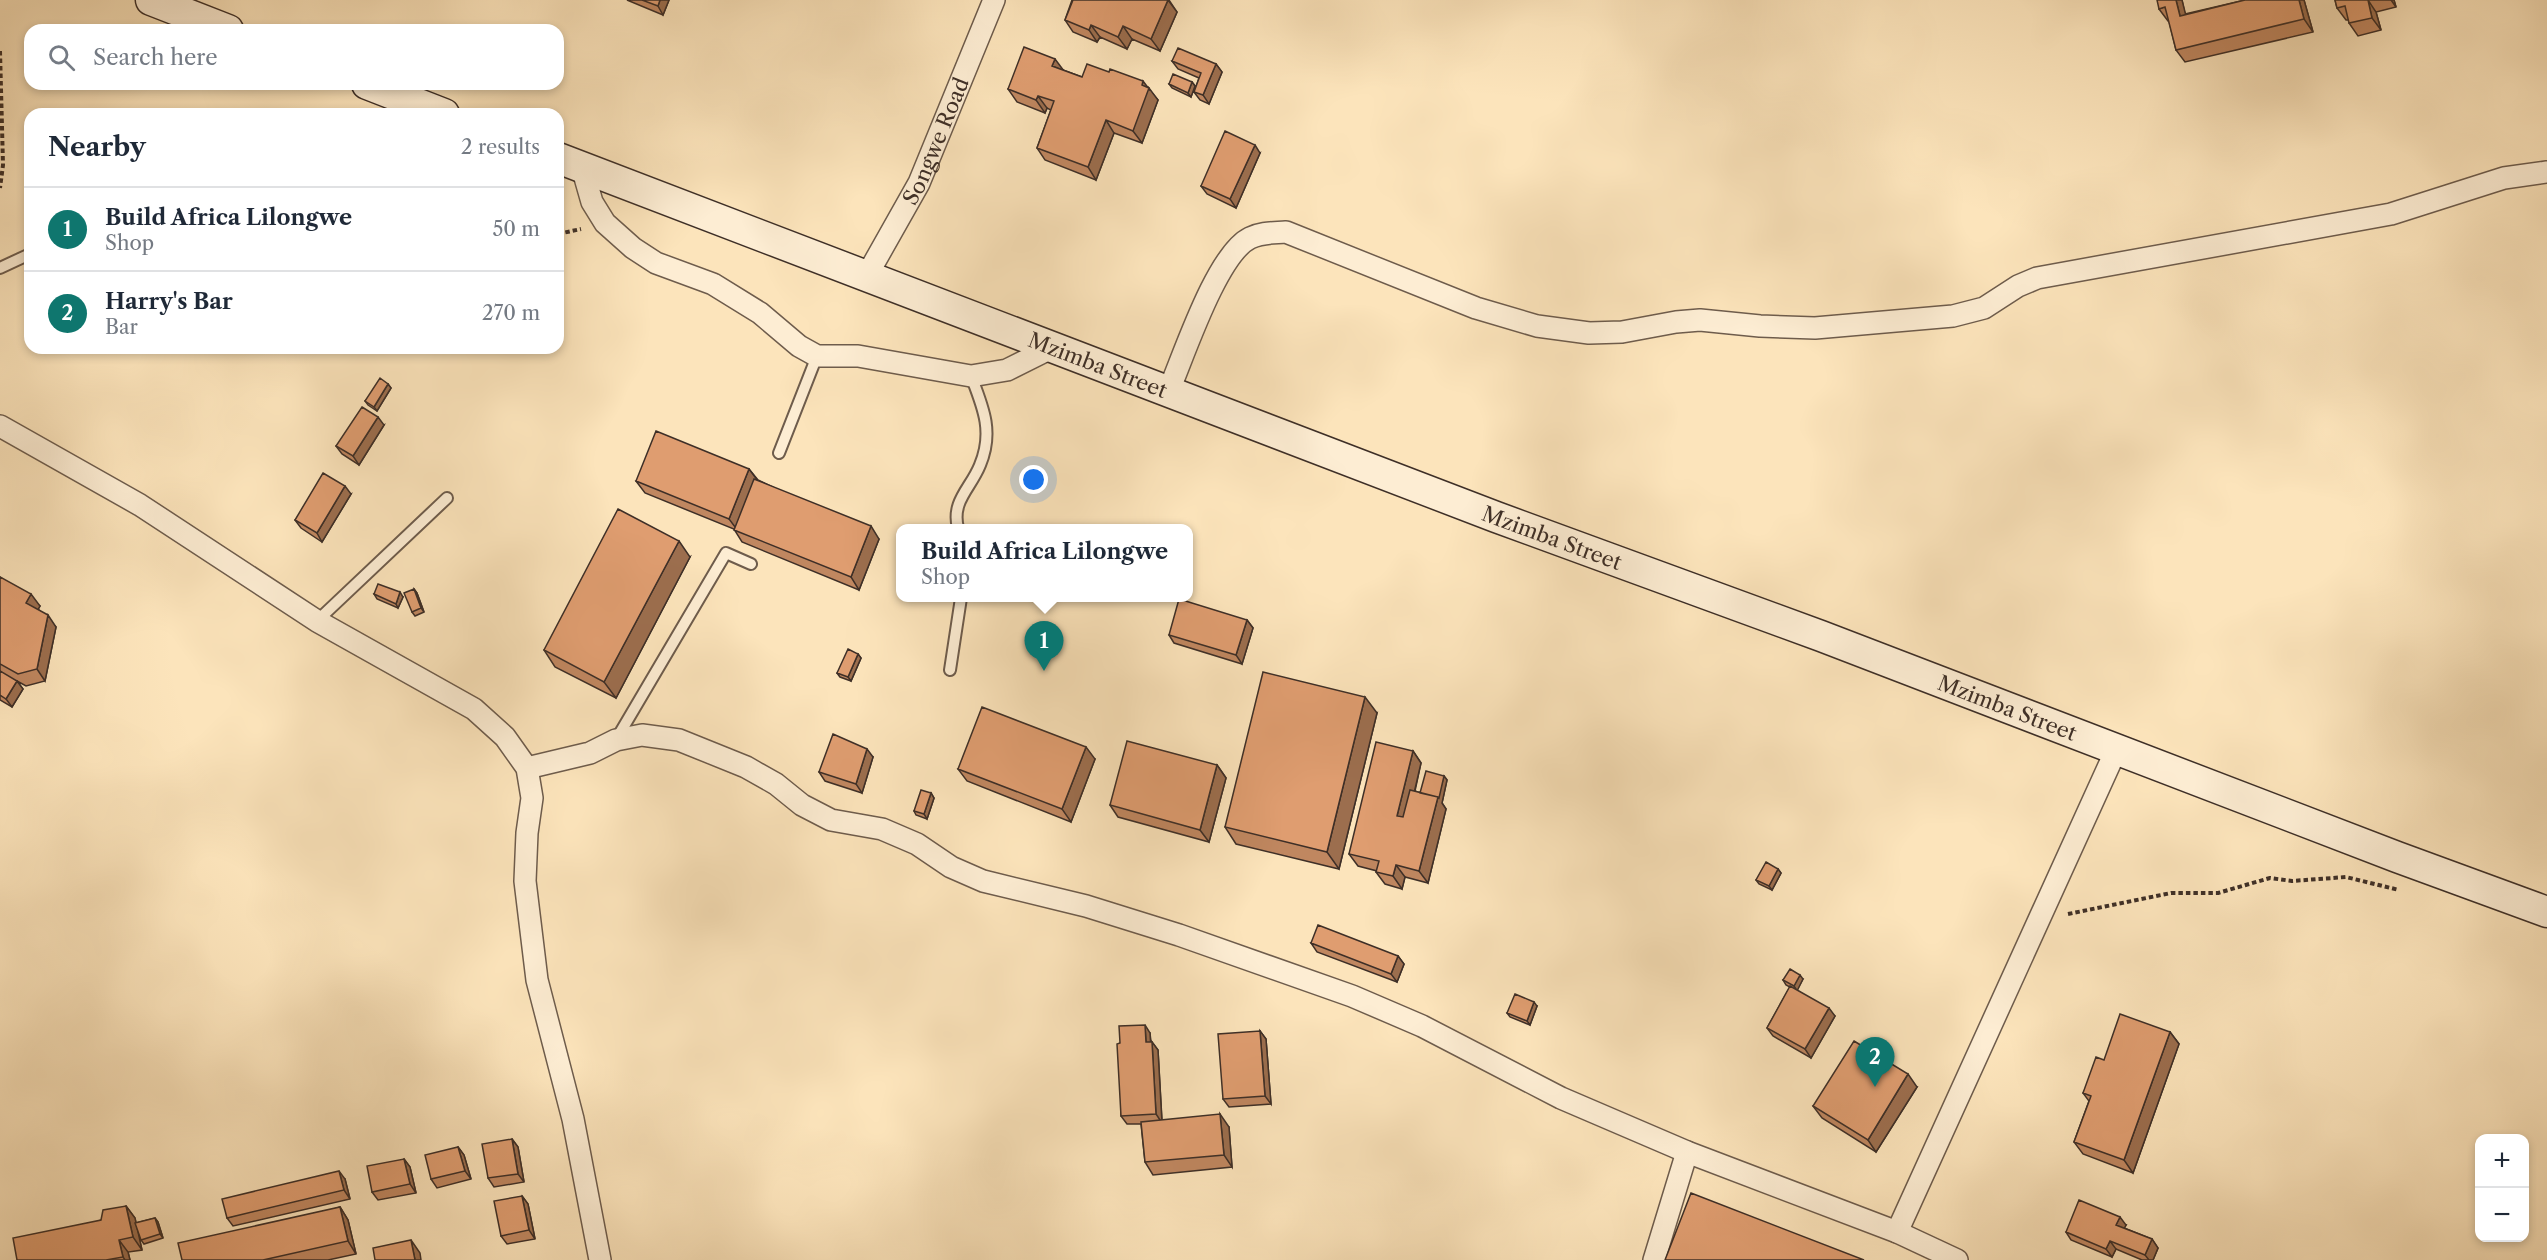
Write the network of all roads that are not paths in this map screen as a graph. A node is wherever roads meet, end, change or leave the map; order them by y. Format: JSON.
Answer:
{"nodes":[{"id":1,"x":151,"y":0,"type":"edge"},
{"id":2,"x":993,"y":0,"type":"edge"},
{"id":3,"x":213,"y":24,"type":"edge"},
{"id":4,"x":382,"y":90,"type":"edge"},
{"id":5,"x":429,"y":108,"type":"edge"},
{"id":6,"x":570,"y":163,"type":"edge"},
{"id":7,"x":2547,"y":172,"type":"edge"},
{"id":8,"x":24,"y":257,"type":"edge"},
{"id":9,"x":0,"y":268,"type":"edge"},
{"id":10,"x":866,"y":277,"type":"junction"},
{"id":11,"x":1053,"y":346,"type":"junction"},
{"id":12,"x":817,"y":356,"type":"junction"},
{"id":13,"x":971,"y":376,"type":"junction"},
{"id":14,"x":1169,"y":390,"type":"junction"},
{"id":15,"x":0,"y":426,"type":"edge"},
{"id":16,"x":779,"y":453,"type":"dead end"},
{"id":17,"x":447,"y":498,"type":"dead end"},
{"id":18,"x":957,"y":524,"type":"edge"},
{"id":19,"x":751,"y":564,"type":"dead end"},
{"id":20,"x":960,"y":602,"type":"edge"},
{"id":21,"x":317,"y":621,"type":"junction"},
{"id":22,"x":950,"y":670,"type":"dead end"},
{"id":23,"x":616,"y":740,"type":"junction"},
{"id":24,"x":2117,"y":748,"type":"junction"},
{"id":25,"x":527,"y":768,"type":"junction"},
{"id":26,"x":2547,"y":912,"type":"edge"},
{"id":27,"x":1687,"y":1152,"type":"junction"},
{"id":28,"x":1897,"y":1232,"type":"junction"},
{"id":29,"x":600,"y":1260,"type":"edge"},
{"id":30,"x":1654,"y":1260,"type":"edge"},
{"id":31,"x":1956,"y":1260,"type":"edge"}],
"edges":[{"from":1,"to":3,"type":"main road"},
{"from":2,"to":10,"type":"street","name":"Songwe Road"},
{"from":4,"to":5,"type":"main road"},
{"from":6,"to":10,"type":"main road","name":"Mzimba Street"},
{"from":6,"to":12,"type":"street"},
{"from":7,"to":14,"type":"street"},
{"from":8,"to":9,"type":"lane"},
{"from":10,"to":11,"type":"main road","name":"Mzimba Street"},
{"from":11,"to":13,"type":"street"},
{"from":11,"to":14,"type":"main road","name":"Mzimba Street"},
{"from":12,"to":13,"type":"street"},
{"from":12,"to":16,"type":"lane"},
{"from":13,"to":18,"type":"lane"},
{"from":14,"to":24,"type":"main road","name":"Mzimba Street"},
{"from":15,"to":21,"type":"street"},
{"from":17,"to":21,"type":"lane"},
{"from":19,"to":23,"type":"lane"},
{"from":20,"to":22,"type":"lane"},
{"from":21,"to":25,"type":"street"},
{"from":23,"to":25,"type":"street"},
{"from":23,"to":27,"type":"street"},
{"from":24,"to":26,"type":"main road","name":"Mzimba Street"},
{"from":24,"to":28,"type":"street"},
{"from":25,"to":29,"type":"street"},
{"from":27,"to":28,"type":"street"},
{"from":27,"to":30,"type":"street"},
{"from":28,"to":31,"type":"street"}]}
